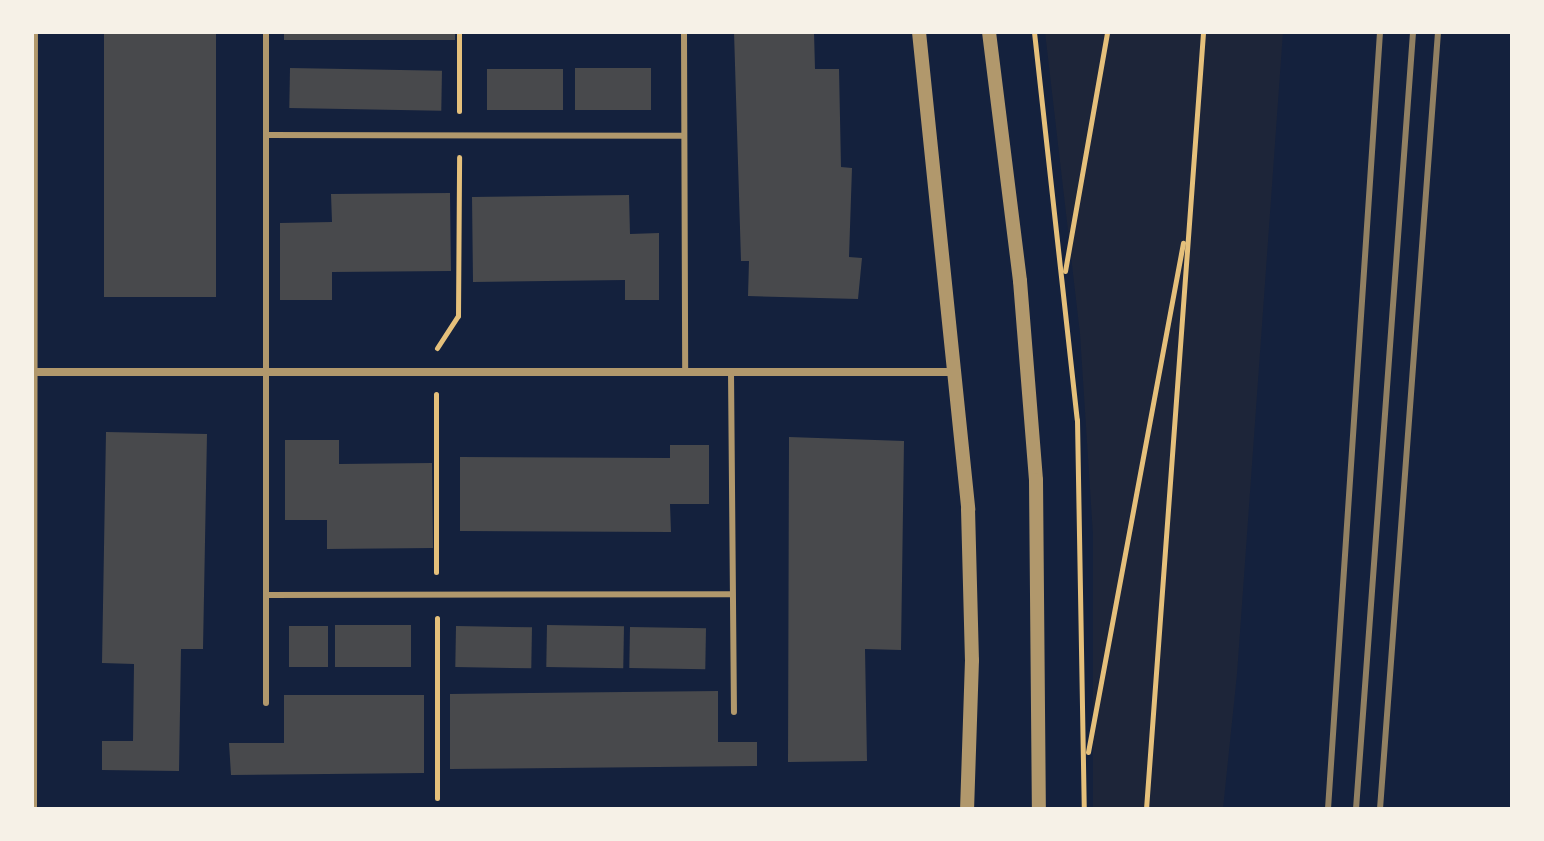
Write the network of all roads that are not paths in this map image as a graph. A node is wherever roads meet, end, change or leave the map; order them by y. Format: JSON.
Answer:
{"nodes":[{"id":1,"x":34,"y":32,"type":"edge"},
{"id":2,"x":266,"y":32,"type":"edge"},
{"id":3,"x":684,"y":32,"type":"edge"},
{"id":4,"x":919,"y":32,"type":"edge"},
{"id":5,"x":989,"y":32,"type":"edge"},
{"id":6,"x":34,"y":126,"type":"edge"},
{"id":7,"x":266,"y":135,"type":"junction"},
{"id":8,"x":684,"y":136,"type":"junction"},
{"id":9,"x":267,"y":371,"type":"junction"},
{"id":10,"x":34,"y":372,"type":"edge"},
{"id":11,"x":685,"y":372,"type":"junction"},
{"id":12,"x":731,"y":372,"type":"junction"},
{"id":13,"x":957,"y":372,"type":"junction"},
{"id":14,"x":732,"y":594,"type":"junction"},
{"id":15,"x":267,"y":595,"type":"junction"},
{"id":16,"x":33,"y":630,"type":"edge"},
{"id":17,"x":266,"y":703,"type":"dead end"},
{"id":18,"x":734,"y":712,"type":"dead end"},
{"id":19,"x":33,"y":809,"type":"edge"},
{"id":20,"x":967,"y":809,"type":"edge"},
{"id":21,"x":1039,"y":809,"type":"edge"}],
"edges":[{"from":1,"to":6,"type":"street"},
{"from":2,"to":7,"type":"lane"},
{"from":3,"to":8,"type":"lane"},
{"from":4,"to":13,"type":"street"},
{"from":5,"to":21,"type":"street"},
{"from":6,"to":10,"type":"street"},
{"from":7,"to":8,"type":"lane"},
{"from":7,"to":9,"type":"lane"},
{"from":8,"to":11,"type":"lane"},
{"from":9,"to":10,"type":"street"},
{"from":9,"to":11,"type":"street"},
{"from":9,"to":15,"type":"lane"},
{"from":10,"to":16,"type":"street"},
{"from":11,"to":12,"type":"street"},
{"from":12,"to":13,"type":"street"},
{"from":12,"to":14,"type":"lane"},
{"from":13,"to":20,"type":"street"},
{"from":14,"to":15,"type":"lane"},
{"from":14,"to":18,"type":"lane"},
{"from":15,"to":17,"type":"lane"},
{"from":16,"to":19,"type":"street"}]}
